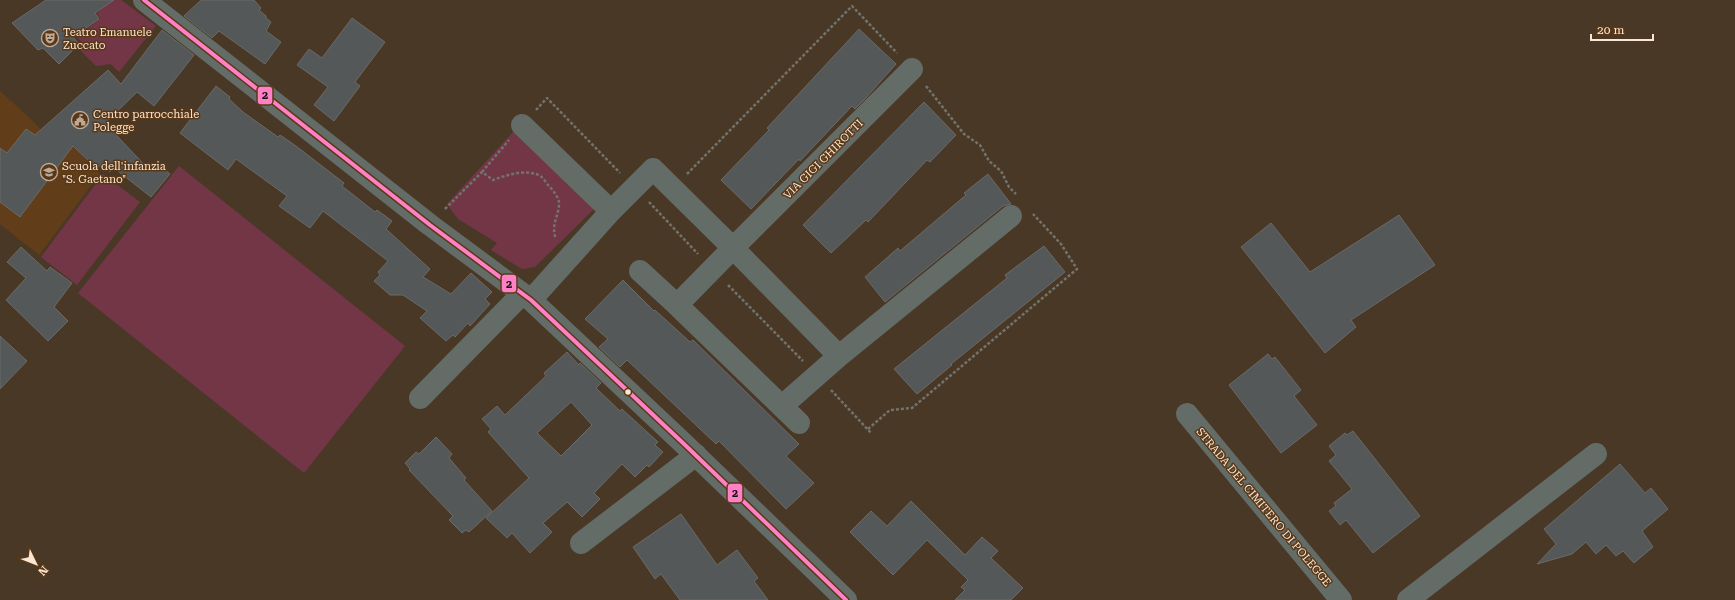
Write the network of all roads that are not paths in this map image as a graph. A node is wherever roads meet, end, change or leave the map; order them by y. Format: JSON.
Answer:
{"nodes":[{"id":1,"x":144,"y":0,"type":"edge"},
{"id":2,"x":912,"y":69,"type":"road end"},
{"id":3,"x":522,"y":125,"type":"road end"},
{"id":4,"x":1018,"y":210,"type":"road end"},
{"id":5,"x":611,"y":211,"type":"junction"},
{"id":6,"x":733,"y":248,"type":"junction"},
{"id":7,"x":640,"y":271,"type":"dead end"},
{"id":8,"x":527,"y":297,"type":"junction"},
{"id":9,"x":677,"y":305,"type":"junction"},
{"id":10,"x":839,"y":356,"type":"junction"},
{"id":11,"x":420,"y":398,"type":"dead end"},
{"id":12,"x":782,"y":406,"type":"junction"},
{"id":13,"x":1187,"y":414,"type":"dead end"},
{"id":14,"x":799,"y":423,"type":"dead end"},
{"id":15,"x":1596,"y":454,"type":"dead end"},
{"id":16,"x":696,"y":455,"type":"junction"},
{"id":17,"x":580,"y":543,"type":"dead end"},
{"id":18,"x":846,"y":600,"type":"edge"},
{"id":19,"x":1341,"y":600,"type":"edge"},
{"id":20,"x":1408,"y":600,"type":"edge"}],
"edges":[{"from":1,"to":8,"type":"street"},
{"from":2,"to":6,"type":"street","name":"VIA GIGI GHIROTTI"},
{"from":3,"to":5,"type":"street"},
{"from":4,"to":10,"type":"street"},
{"from":5,"to":6,"type":"street"},
{"from":5,"to":8,"type":"street"},
{"from":6,"to":9,"type":"street","name":"VIA GIGI GHIROTTI"},
{"from":6,"to":10,"type":"street"},
{"from":7,"to":9,"type":"street"},
{"from":8,"to":11,"type":"street"},
{"from":8,"to":16,"type":"street"},
{"from":9,"to":12,"type":"street"},
{"from":10,"to":12,"type":"street"},
{"from":12,"to":14,"type":"street"},
{"from":13,"to":19,"type":"street","name":"STRADA DEL CIMITERO DI POLEGGE"},
{"from":15,"to":20,"type":"street"},
{"from":16,"to":17,"type":"street"},
{"from":16,"to":18,"type":"street"}]}
